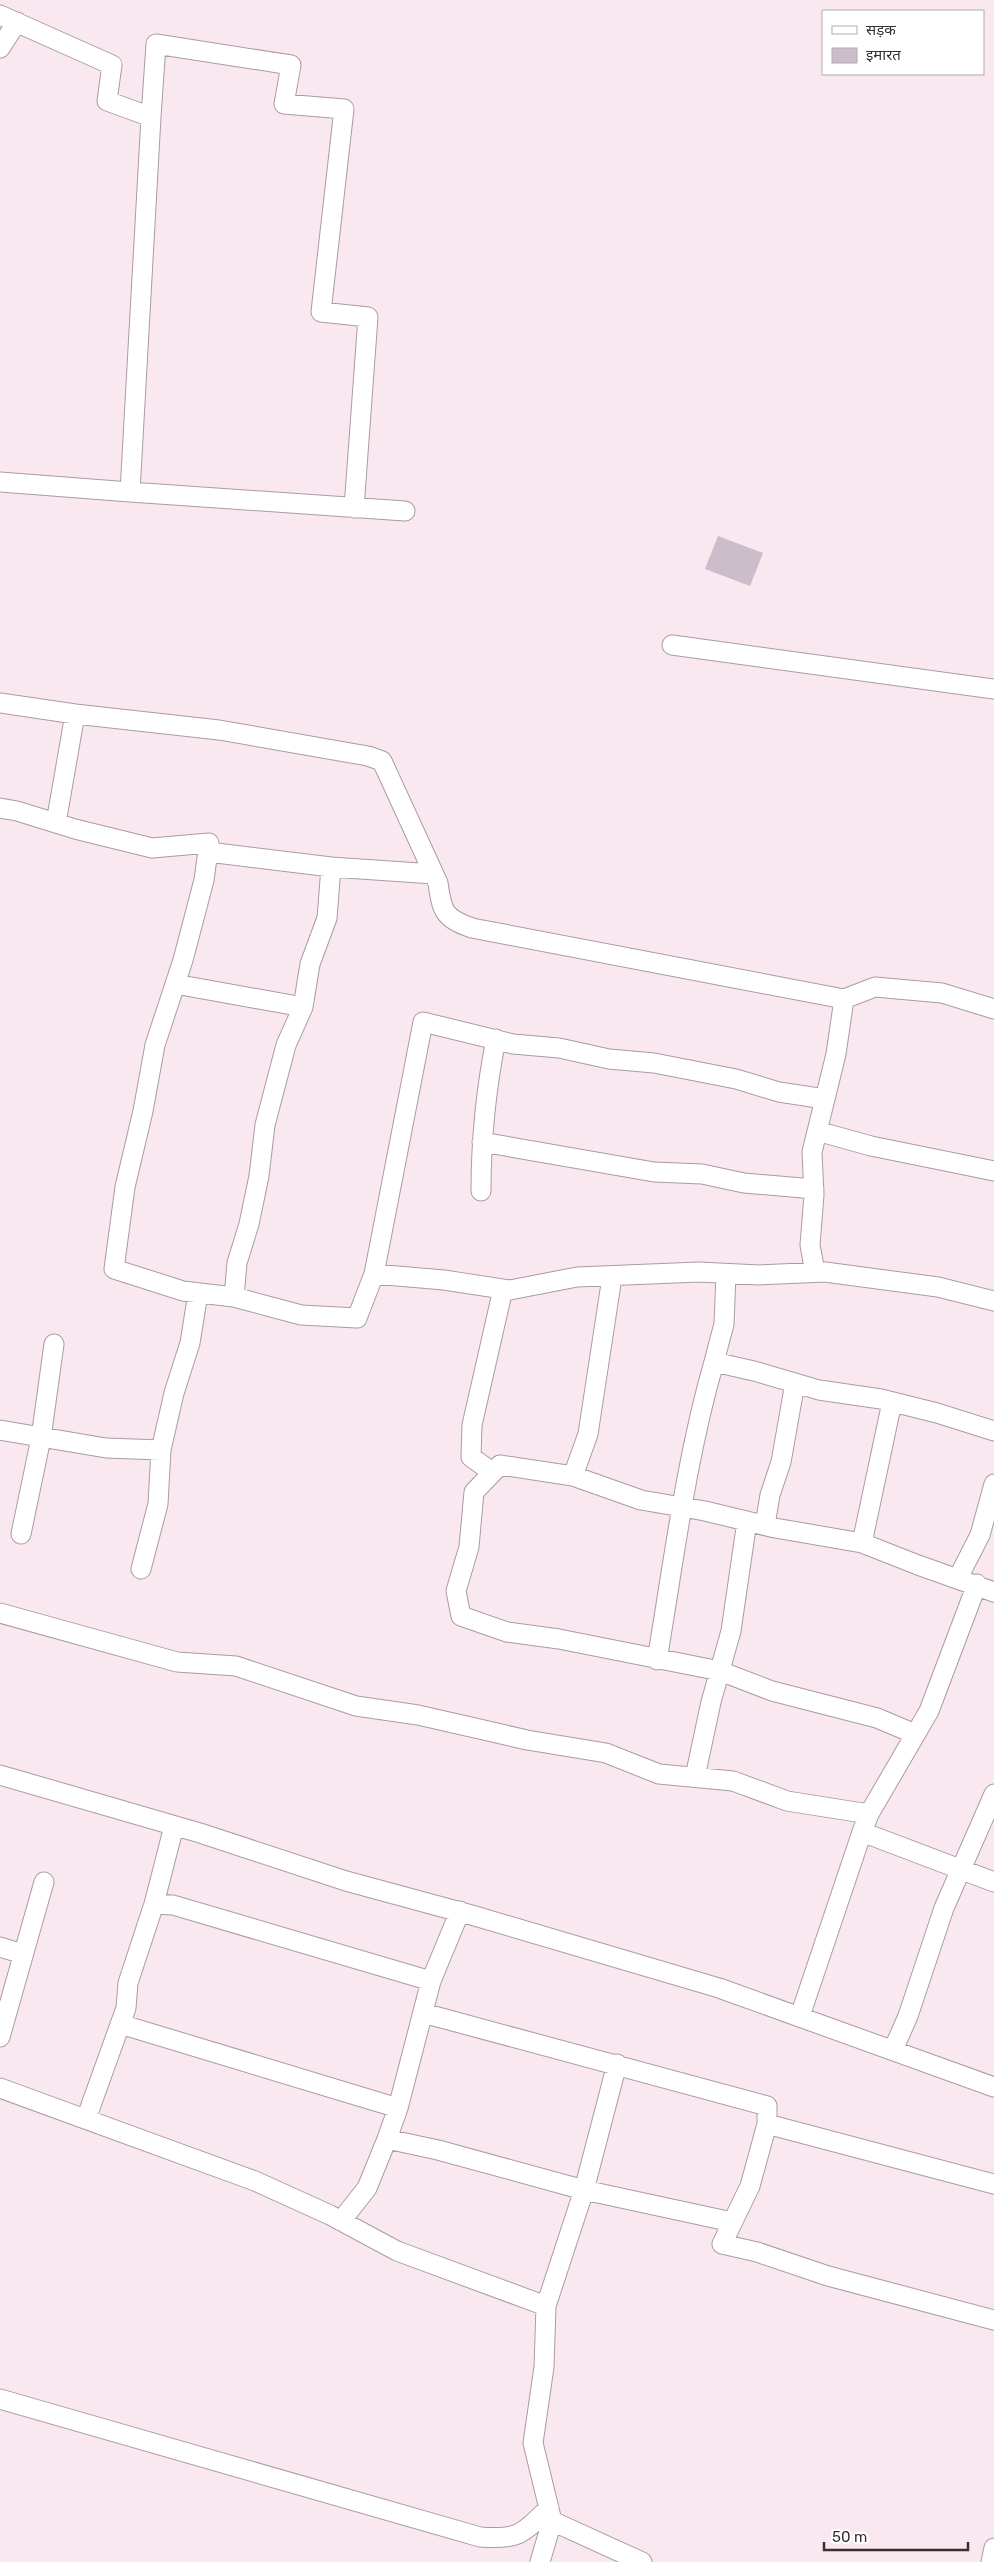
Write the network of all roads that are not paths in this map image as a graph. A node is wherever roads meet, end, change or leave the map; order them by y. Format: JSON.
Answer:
{"nodes":[{"id":1,"x":8,"y":18,"type":"edge"},
{"id":2,"x":0,"y":48,"type":"edge"},
{"id":3,"x":151,"y":117,"type":"junction"},
{"id":4,"x":0,"y":482,"type":"edge"},
{"id":5,"x":130,"y":492,"type":"junction"},
{"id":6,"x":354,"y":508,"type":"junction"},
{"id":7,"x":405,"y":512,"type":"dead end"},
{"id":8,"x":672,"y":645,"type":"dead end"},
{"id":9,"x":994,"y":689,"type":"edge"},
{"id":10,"x":0,"y":704,"type":"edge"},
{"id":11,"x":75,"y":714,"type":"junction"},
{"id":12,"x":0,"y":808,"type":"edge"},
{"id":13,"x":56,"y":824,"type":"junction"},
{"id":14,"x":208,"y":852,"type":"junction"},
{"id":15,"x":331,"y":867,"type":"junction"},
{"id":16,"x":434,"y":874,"type":"junction"},
{"id":17,"x":175,"y":984,"type":"junction"},
{"id":18,"x":844,"y":999,"type":"junction"},
{"id":19,"x":303,"y":1007,"type":"junction"},
{"id":20,"x":994,"y":1009,"type":"edge"},
{"id":21,"x":496,"y":1039,"type":"junction"},
{"id":22,"x":825,"y":1099,"type":"junction"},
{"id":23,"x":817,"y":1131,"type":"junction"},
{"id":24,"x":482,"y":1142,"type":"junction"},
{"id":25,"x":994,"y":1171,"type":"edge"},
{"id":26,"x":814,"y":1189,"type":"junction"},
{"id":27,"x":481,"y":1191,"type":"dead end"},
{"id":28,"x":815,"y":1272,"type":"junction"},
{"id":29,"x":374,"y":1274,"type":"junction"},
{"id":30,"x":726,"y":1274,"type":"junction"},
{"id":31,"x":612,"y":1277,"type":"junction"},
{"id":32,"x":503,"y":1289,"type":"junction"},
{"id":33,"x":198,"y":1293,"type":"junction"},
{"id":34,"x":234,"y":1296,"type":"junction"},
{"id":35,"x":994,"y":1301,"type":"edge"},
{"id":36,"x":54,"y":1344,"type":"dead end"},
{"id":37,"x":714,"y":1362,"type":"junction"},
{"id":38,"x":795,"y":1383,"type":"junction"},
{"id":39,"x":892,"y":1402,"type":"junction"},
{"id":40,"x":0,"y":1430,"type":"edge"},
{"id":41,"x":994,"y":1431,"type":"edge"},
{"id":42,"x":41,"y":1438,"type":"junction"},
{"id":43,"x":161,"y":1450,"type":"junction"},
{"id":44,"x":492,"y":1472,"type":"junction"},
{"id":45,"x":573,"y":1476,"type":"junction"},
{"id":46,"x":994,"y":1484,"type":"edge"},
{"id":47,"x":683,"y":1507,"type":"junction"},
{"id":48,"x":756,"y":1523,"type":"junction"},
{"id":49,"x":21,"y":1534,"type":"dead end"},
{"id":50,"x":862,"y":1543,"type":"junction"},
{"id":51,"x":141,"y":1569,"type":"dead end"},
{"id":52,"x":958,"y":1578,"type":"junction"},
{"id":53,"x":986,"y":1588,"type":"edge"},
{"id":54,"x":0,"y":1613,"type":"edge"},
{"id":55,"x":657,"y":1660,"type":"junction"},
{"id":56,"x":720,"y":1671,"type":"junction"},
{"id":57,"x":915,"y":1734,"type":"junction"},
{"id":58,"x":0,"y":1775,"type":"edge"},
{"id":59,"x":695,"y":1777,"type":"junction"},
{"id":60,"x":994,"y":1794,"type":"edge"},
{"id":61,"x":869,"y":1814,"type":"junction"},
{"id":62,"x":174,"y":1826,"type":"junction"},
{"id":63,"x":862,"y":1832,"type":"junction"},
{"id":64,"x":961,"y":1869,"type":"junction"},
{"id":65,"x":44,"y":1882,"type":"dead end"},
{"id":66,"x":994,"y":1882,"type":"edge"},
{"id":67,"x":154,"y":1904,"type":"junction"},
{"id":68,"x":460,"y":1911,"type":"junction"},
{"id":69,"x":0,"y":1947,"type":"edge"},
{"id":70,"x":23,"y":1954,"type":"junction"},
{"id":71,"x":431,"y":1981,"type":"junction"},
{"id":72,"x":423,"y":2012,"type":"junction"},
{"id":73,"x":800,"y":2016,"type":"junction"},
{"id":74,"x":120,"y":2024,"type":"junction"},
{"id":75,"x":0,"y":2037,"type":"edge"},
{"id":76,"x":893,"y":2050,"type":"junction"},
{"id":77,"x":617,"y":2064,"type":"junction"},
{"id":78,"x":994,"y":2087,"type":"edge"},
{"id":79,"x":0,"y":2088,"type":"edge"},
{"id":80,"x":398,"y":2108,"type":"junction"},
{"id":81,"x":86,"y":2119,"type":"junction"},
{"id":82,"x":768,"y":2124,"type":"junction"},
{"id":83,"x":387,"y":2139,"type":"junction"},
{"id":84,"x":994,"y":2184,"type":"edge"},
{"id":85,"x":584,"y":2190,"type":"junction"},
{"id":86,"x":341,"y":2221,"type":"junction"},
{"id":87,"x":732,"y":2222,"type":"junction"},
{"id":88,"x":546,"y":2306,"type":"junction"},
{"id":89,"x":994,"y":2320,"type":"edge"},
{"id":90,"x":0,"y":2399,"type":"edge"},
{"id":91,"x":551,"y":2514,"type":"junction"},
{"id":92,"x":994,"y":2548,"type":"edge"},
{"id":93,"x":540,"y":2562,"type":"edge"},
{"id":94,"x":642,"y":2562,"type":"edge"},
{"id":95,"x":991,"y":2562,"type":"edge"}],
"edges":[{"from":1,"to":2,"type":"street"},
{"from":1,"to":3,"type":"street"},
{"from":3,"to":5,"type":"street"},
{"from":3,"to":6,"type":"street"},
{"from":4,"to":5,"type":"street"},
{"from":5,"to":6,"type":"street"},
{"from":6,"to":7,"type":"street"},
{"from":8,"to":9,"type":"street"},
{"from":10,"to":11,"type":"street"},
{"from":11,"to":13,"type":"street"},
{"from":11,"to":16,"type":"street"},
{"from":12,"to":13,"type":"street"},
{"from":13,"to":14,"type":"street"},
{"from":14,"to":15,"type":"street"},
{"from":14,"to":17,"type":"street"},
{"from":15,"to":16,"type":"street"},
{"from":15,"to":19,"type":"street"},
{"from":16,"to":18,"type":"street"},
{"from":17,"to":19,"type":"street"},
{"from":17,"to":33,"type":"street"},
{"from":18,"to":20,"type":"street"},
{"from":18,"to":22,"type":"street"},
{"from":19,"to":34,"type":"street"},
{"from":21,"to":22,"type":"street"},
{"from":21,"to":24,"type":"street"},
{"from":21,"to":29,"type":"street"},
{"from":22,"to":23,"type":"street"},
{"from":23,"to":25,"type":"street"},
{"from":23,"to":26,"type":"street"},
{"from":24,"to":26,"type":"street"},
{"from":24,"to":27,"type":"street"},
{"from":26,"to":28,"type":"street"},
{"from":28,"to":30,"type":"street"},
{"from":28,"to":35,"type":"street"},
{"from":29,"to":32,"type":"street"},
{"from":29,"to":34,"type":"street"},
{"from":30,"to":31,"type":"street"},
{"from":30,"to":37,"type":"street"},
{"from":31,"to":32,"type":"street"},
{"from":31,"to":45,"type":"street"},
{"from":32,"to":44,"type":"street"},
{"from":33,"to":34,"type":"street"},
{"from":33,"to":43,"type":"street"},
{"from":36,"to":42,"type":"street"},
{"from":37,"to":38,"type":"street"},
{"from":37,"to":47,"type":"street"},
{"from":38,"to":39,"type":"street"},
{"from":38,"to":48,"type":"street"},
{"from":39,"to":41,"type":"street"},
{"from":39,"to":50,"type":"street"},
{"from":40,"to":42,"type":"street"},
{"from":42,"to":43,"type":"street"},
{"from":42,"to":49,"type":"street"},
{"from":43,"to":51,"type":"street"},
{"from":44,"to":45,"type":"street"},
{"from":44,"to":55,"type":"street"},
{"from":45,"to":47,"type":"street"},
{"from":46,"to":52,"type":"street"},
{"from":47,"to":48,"type":"street"},
{"from":47,"to":55,"type":"street"},
{"from":48,"to":50,"type":"street"},
{"from":48,"to":56,"type":"street"},
{"from":50,"to":52,"type":"street"},
{"from":52,"to":53,"type":"street"},
{"from":53,"to":57,"type":"street"},
{"from":54,"to":59,"type":"street"},
{"from":55,"to":56,"type":"street"},
{"from":56,"to":57,"type":"street"},
{"from":56,"to":59,"type":"street"},
{"from":57,"to":61,"type":"street"},
{"from":58,"to":62,"type":"street"},
{"from":59,"to":61,"type":"street"},
{"from":60,"to":64,"type":"street"},
{"from":61,"to":63,"type":"street"},
{"from":62,"to":67,"type":"street"},
{"from":62,"to":68,"type":"street"},
{"from":63,"to":64,"type":"street"},
{"from":63,"to":73,"type":"street"},
{"from":64,"to":66,"type":"street"},
{"from":64,"to":76,"type":"street"},
{"from":65,"to":70,"type":"street"},
{"from":67,"to":71,"type":"street"},
{"from":67,"to":74,"type":"street"},
{"from":68,"to":71,"type":"street"},
{"from":68,"to":73,"type":"street"},
{"from":69,"to":70,"type":"street"},
{"from":70,"to":75,"type":"street"},
{"from":71,"to":72,"type":"street"},
{"from":72,"to":77,"type":"street"},
{"from":72,"to":80,"type":"street"},
{"from":73,"to":76,"type":"street"},
{"from":74,"to":80,"type":"street"},
{"from":74,"to":81,"type":"street"},
{"from":76,"to":78,"type":"street"},
{"from":77,"to":82,"type":"street"},
{"from":77,"to":85,"type":"street"},
{"from":79,"to":81,"type":"street"},
{"from":80,"to":83,"type":"street"},
{"from":81,"to":86,"type":"street"},
{"from":82,"to":84,"type":"street"},
{"from":82,"to":87,"type":"street"},
{"from":83,"to":85,"type":"street"},
{"from":83,"to":86,"type":"street"},
{"from":85,"to":87,"type":"street"},
{"from":85,"to":88,"type":"street"},
{"from":86,"to":88,"type":"street"},
{"from":87,"to":89,"type":"street"},
{"from":88,"to":91,"type":"street"},
{"from":90,"to":91,"type":"street"},
{"from":91,"to":93,"type":"street"},
{"from":91,"to":94,"type":"street"},
{"from":92,"to":95,"type":"street"}]}
